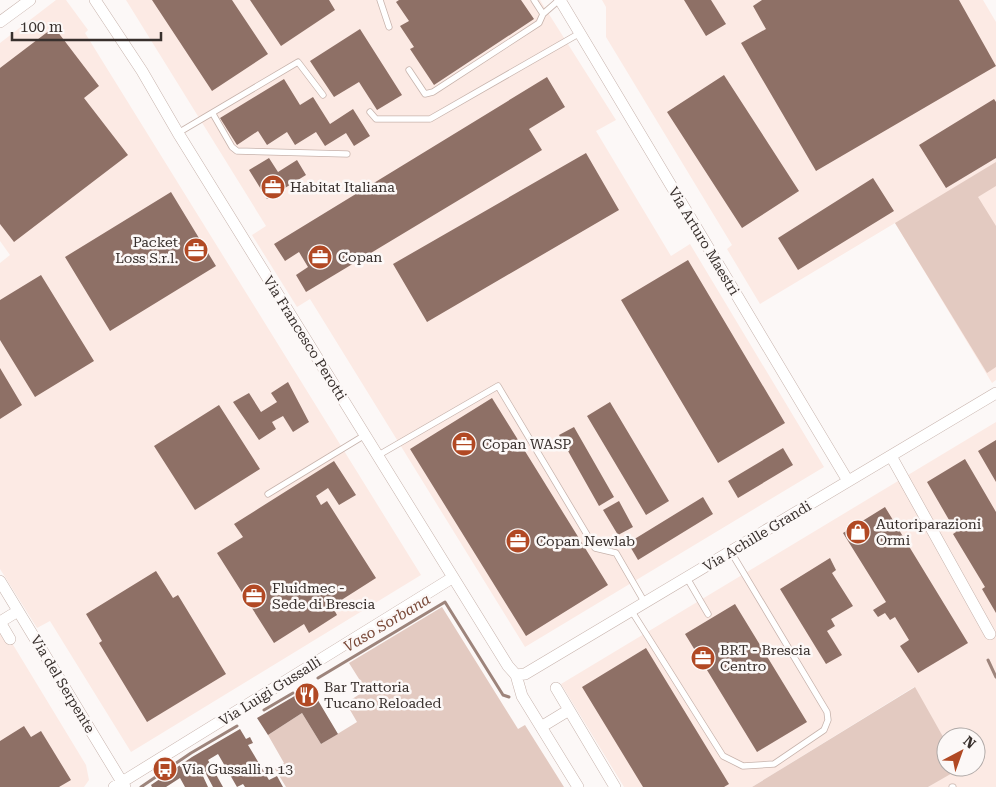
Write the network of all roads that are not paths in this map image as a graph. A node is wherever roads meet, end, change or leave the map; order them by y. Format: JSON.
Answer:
{"nodes":[{"id":1,"x":30,"y":0,"type":"edge"},
{"id":2,"x":95,"y":0,"type":"edge"},
{"id":3,"x":380,"y":0,"type":"edge"},
{"id":4,"x":534,"y":0,"type":"edge"},
{"id":5,"x":559,"y":0,"type":"edge"},
{"id":6,"x":543,"y":14,"type":"junction"},
{"id":7,"x":0,"y":22,"type":"edge"},
{"id":8,"x":389,"y":27,"type":"dead end"},
{"id":9,"x":580,"y":33,"type":"junction"},
{"id":10,"x":409,"y":70,"type":"dead end"},
{"id":11,"x":323,"y":94,"type":"dead end"},
{"id":12,"x":370,"y":112,"type":"dead end"},
{"id":13,"x":213,"y":114,"type":"junction"},
{"id":14,"x":178,"y":133,"type":"junction"},
{"id":15,"x":347,"y":154,"type":"dead end"},
{"id":16,"x":996,"y":393,"type":"edge"},
{"id":17,"x":365,"y":436,"type":"junction"},
{"id":18,"x":377,"y":456,"type":"junction"},
{"id":19,"x":890,"y":456,"type":"junction"},
{"id":20,"x":848,"y":481,"type":"junction"},
{"id":21,"x":268,"y":494,"type":"dead end"},
{"id":22,"x":731,"y":552,"type":"junction"},
{"id":23,"x":452,"y":578,"type":"junction"},
{"id":24,"x":687,"y":578,"type":"junction"},
{"id":25,"x":0,"y":581,"type":"edge"},
{"id":26,"x":645,"y":603,"type":"junction"},
{"id":27,"x":631,"y":610,"type":"junction"},
{"id":28,"x":18,"y":611,"type":"junction"},
{"id":29,"x":708,"y":614,"type":"dead end"},
{"id":30,"x":990,"y":634,"type":"dead end"},
{"id":31,"x":10,"y":639,"type":"dead end"},
{"id":32,"x":516,"y":675,"type":"junction"},
{"id":33,"x":556,"y":688,"type":"dead end"},
{"id":34,"x":569,"y":710,"type":"junction"},
{"id":35,"x":541,"y":727,"type":"junction"},
{"id":36,"x":121,"y":785,"type":"edge"},
{"id":37,"x":610,"y":785,"type":"edge"},
{"id":38,"x":578,"y":787,"type":"edge"}],
"edges":[{"from":1,"to":7,"type":"street"},
{"from":2,"to":14,"type":"street","name":"Via Francesco Perotti"},
{"from":3,"to":8,"type":"lane"},
{"from":4,"to":6,"type":"lane"},
{"from":5,"to":6,"type":"lane"},
{"from":5,"to":9,"type":"street","name":"Via Arturo Maestri"},
{"from":6,"to":10,"type":"lane"},
{"from":9,"to":12,"type":"lane"},
{"from":9,"to":20,"type":"street","name":"Via Arturo Maestri"},
{"from":11,"to":13,"type":"lane"},
{"from":13,"to":14,"type":"lane"},
{"from":13,"to":15,"type":"lane"},
{"from":14,"to":17,"type":"street","name":"Via Francesco Perotti"},
{"from":16,"to":19,"type":"street","name":"Via Achille Grandi"},
{"from":17,"to":18,"type":"street","name":"Via Francesco Perotti"},
{"from":17,"to":21,"type":"lane"},
{"from":18,"to":23,"type":"street","name":"Via Francesco Perotti"},
{"from":18,"to":26,"type":"lane"},
{"from":19,"to":20,"type":"street","name":"Via Achille Grandi"},
{"from":19,"to":30,"type":"street"},
{"from":20,"to":22,"type":"street","name":"Via Achille Grandi"},
{"from":22,"to":24,"type":"street","name":"Via Achille Grandi"},
{"from":22,"to":27,"type":"lane"},
{"from":23,"to":32,"type":"street","name":"Via Francesco Perotti"},
{"from":23,"to":36,"type":"street","name":"Via Luigi Gussalli"},
{"from":24,"to":26,"type":"street","name":"Via Achille Grandi"},
{"from":24,"to":29,"type":"lane"},
{"from":25,"to":28,"type":"street","name":"Via del Serpente"},
{"from":26,"to":27,"type":"street","name":"Via Achille Grandi"},
{"from":27,"to":32,"type":"street","name":"Via Achille Grandi"},
{"from":28,"to":31,"type":"street"},
{"from":28,"to":36,"type":"street","name":"Via del Serpente"},
{"from":32,"to":35,"type":"street","name":"Via Francesco Perotti"},
{"from":33,"to":34,"type":"street"},
{"from":34,"to":35,"type":"street"},
{"from":34,"to":37,"type":"street"},
{"from":35,"to":38,"type":"street","name":"Via Francesco Perotti"}]}
